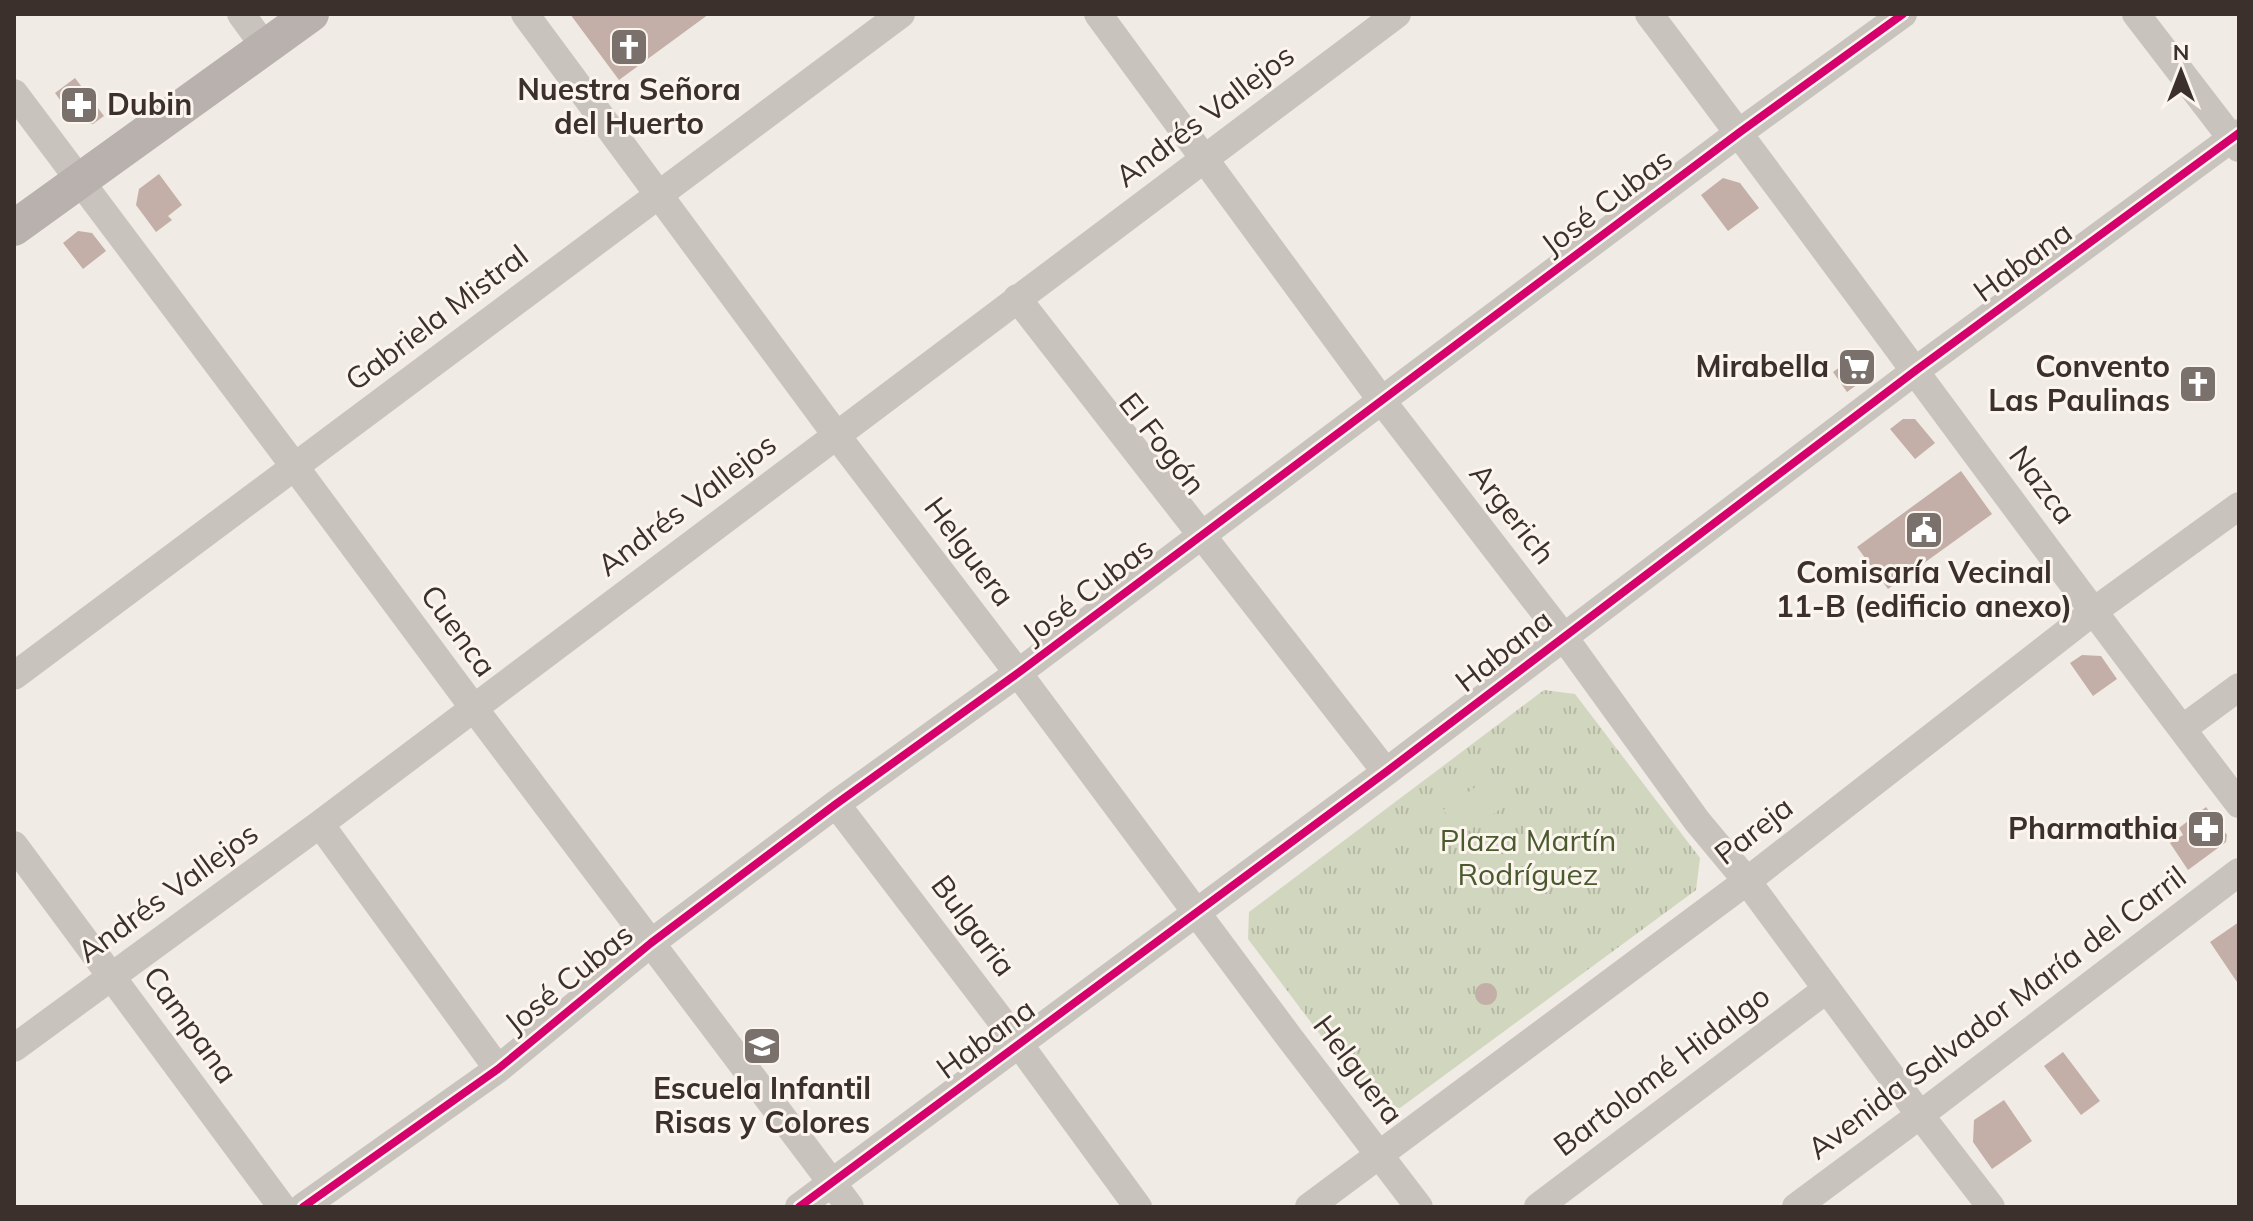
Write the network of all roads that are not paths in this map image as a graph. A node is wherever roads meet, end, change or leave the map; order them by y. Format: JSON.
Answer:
{"nodes":[{"id":1,"x":241,"y":14,"type":"edge"},
{"id":2,"x":311,"y":14,"type":"edge"},
{"id":3,"x":525,"y":14,"type":"edge"},
{"id":4,"x":901,"y":14,"type":"edge"},
{"id":5,"x":1098,"y":14,"type":"edge"},
{"id":6,"x":1397,"y":14,"type":"edge"},
{"id":7,"x":1649,"y":14,"type":"edge"},
{"id":8,"x":1903,"y":14,"type":"edge"},
{"id":9,"x":2136,"y":14,"type":"edge"},
{"id":10,"x":265,"y":47,"type":"junction"},
{"id":11,"x":14,"y":93,"type":"edge"},
{"id":12,"x":1740,"y":132,"type":"junction"},
{"id":13,"x":2237,"y":140,"type":"edge"},
{"id":14,"x":1205,"y":160,"type":"junction"},
{"id":15,"x":80,"y":179,"type":"junction"},
{"id":16,"x":659,"y":194,"type":"junction"},
{"id":17,"x":14,"y":228,"type":"edge"},
{"id":18,"x":1017,"y":298,"type":"junction"},
{"id":19,"x":1915,"y":371,"type":"junction"},
{"id":20,"x":1382,"y":401,"type":"junction"},
{"id":21,"x":837,"y":436,"type":"junction"},
{"id":22,"x":295,"y":467,"type":"junction"},
{"id":23,"x":2239,"y":506,"type":"edge"},
{"id":24,"x":1204,"y":535,"type":"junction"},
{"id":25,"x":2094,"y":611,"type":"junction"},
{"id":26,"x":1563,"y":636,"type":"junction"},
{"id":27,"x":1018,"y":673,"type":"junction"},
{"id":28,"x":14,"y":676,"type":"edge"},
{"id":29,"x":2239,"y":687,"type":"edge"},
{"id":30,"x":473,"y":707,"type":"junction"},
{"id":31,"x":2182,"y":729,"type":"junction"},
{"id":32,"x":1386,"y":772,"type":"junction"},
{"id":33,"x":836,"y":804,"type":"junction"},
{"id":34,"x":2239,"y":804,"type":"edge"},
{"id":35,"x":320,"y":824,"type":"junction"},
{"id":36,"x":14,"y":845,"type":"edge"},
{"id":37,"x":2239,"y":872,"type":"edge"},
{"id":38,"x":1747,"y":881,"type":"junction"},
{"id":39,"x":1197,"y":912,"type":"junction"},
{"id":40,"x":651,"y":943,"type":"junction"},
{"id":41,"x":112,"y":976,"type":"junction"},
{"id":42,"x":1827,"y":989,"type":"junction"},
{"id":43,"x":1019,"y":1044,"type":"junction"},
{"id":44,"x":14,"y":1048,"type":"edge"},
{"id":45,"x":498,"y":1069,"type":"junction"},
{"id":46,"x":1920,"y":1115,"type":"junction"},
{"id":47,"x":1380,"y":1155,"type":"junction"},
{"id":48,"x":831,"y":1183,"type":"junction"},
{"id":49,"x":282,"y":1207,"type":"edge"},
{"id":50,"x":303,"y":1207,"type":"edge"},
{"id":51,"x":799,"y":1207,"type":"edge"},
{"id":52,"x":850,"y":1207,"type":"edge"},
{"id":53,"x":1138,"y":1207,"type":"edge"},
{"id":54,"x":1309,"y":1207,"type":"edge"},
{"id":55,"x":1419,"y":1207,"type":"edge"},
{"id":56,"x":1538,"y":1207,"type":"edge"},
{"id":57,"x":1796,"y":1207,"type":"edge"},
{"id":58,"x":1991,"y":1207,"type":"edge"}],
"edges":[{"from":1,"to":10,"type":"street"},
{"from":2,"to":10,"type":"main road"},
{"from":3,"to":16,"type":"street","name":"Helguera"},
{"from":4,"to":16,"type":"street","name":"Gabriela Mistral"},
{"from":5,"to":14,"type":"street","name":"Argerich"},
{"from":6,"to":14,"type":"street","name":"Andrés Vallejos"},
{"from":7,"to":12,"type":"street","name":"Nazca"},
{"from":8,"to":12,"type":"street","name":"José Cubas"},
{"from":9,"to":13,"type":"street"},
{"from":10,"to":15,"type":"main road"},
{"from":11,"to":15,"type":"street","name":"Cuenca"},
{"from":12,"to":19,"type":"street","name":"Nazca"},
{"from":12,"to":20,"type":"street","name":"José Cubas"},
{"from":13,"to":19,"type":"street","name":"Habana"},
{"from":14,"to":18,"type":"street","name":"Andrés Vallejos"},
{"from":14,"to":20,"type":"street","name":"Argerich"},
{"from":15,"to":17,"type":"main road"},
{"from":15,"to":22,"type":"street","name":"Cuenca"},
{"from":16,"to":21,"type":"street","name":"Helguera"},
{"from":16,"to":22,"type":"street","name":"Gabriela Mistral"},
{"from":18,"to":21,"type":"street","name":"Andrés Vallejos"},
{"from":18,"to":24,"type":"street","name":"El Fogón"},
{"from":19,"to":25,"type":"street","name":"Nazca"},
{"from":19,"to":26,"type":"street","name":"Habana"},
{"from":20,"to":24,"type":"street","name":"José Cubas"},
{"from":20,"to":26,"type":"street","name":"Argerich"},
{"from":21,"to":27,"type":"street","name":"Helguera"},
{"from":21,"to":30,"type":"street","name":"Andrés Vallejos"},
{"from":22,"to":28,"type":"street","name":"Gabriela Mistral"},
{"from":22,"to":30,"type":"street","name":"Cuenca"},
{"from":23,"to":25,"type":"street","name":"Pareja"},
{"from":24,"to":27,"type":"street","name":"José Cubas"},
{"from":24,"to":32,"type":"street","name":"El Fogón"},
{"from":25,"to":31,"type":"street","name":"Nazca"},
{"from":25,"to":38,"type":"street","name":"Pareja"},
{"from":26,"to":32,"type":"street","name":"Habana"},
{"from":26,"to":38,"type":"street","name":"Argerich"},
{"from":27,"to":33,"type":"street","name":"José Cubas"},
{"from":27,"to":39,"type":"street","name":"Helguera"},
{"from":29,"to":31,"type":"street"},
{"from":30,"to":35,"type":"street","name":"Andrés Vallejos"},
{"from":30,"to":40,"type":"street","name":"Cuenca"},
{"from":31,"to":34,"type":"street","name":"Nazca"},
{"from":32,"to":39,"type":"street","name":"Habana"},
{"from":33,"to":40,"type":"street","name":"José Cubas"},
{"from":33,"to":43,"type":"street","name":"Bulgaria"},
{"from":35,"to":41,"type":"street","name":"Andrés Vallejos"},
{"from":35,"to":45,"type":"street"},
{"from":36,"to":41,"type":"street","name":"Campana"},
{"from":37,"to":46,"type":"street","name":"Avenida Salvador María del Carril"},
{"from":38,"to":42,"type":"street","name":"Argerich"},
{"from":38,"to":47,"type":"street","name":"Pareja"},
{"from":39,"to":43,"type":"street","name":"Habana"},
{"from":39,"to":47,"type":"street","name":"Helguera"},
{"from":40,"to":45,"type":"street","name":"José Cubas"},
{"from":40,"to":48,"type":"street","name":"Cuenca"},
{"from":41,"to":44,"type":"street","name":"Andrés Vallejos"},
{"from":41,"to":49,"type":"street","name":"Campana"},
{"from":42,"to":46,"type":"street","name":"Argerich"},
{"from":42,"to":56,"type":"street","name":"Bartolomé Hidalgo"},
{"from":43,"to":48,"type":"street","name":"Habana"},
{"from":43,"to":53,"type":"street","name":"Bulgaria"},
{"from":45,"to":50,"type":"street","name":"José Cubas"},
{"from":46,"to":57,"type":"street","name":"Avenida Salvador María del Carril"},
{"from":46,"to":58,"type":"street","name":"Argerich"},
{"from":47,"to":54,"type":"street","name":"Pareja"},
{"from":47,"to":55,"type":"street","name":"Helguera"},
{"from":48,"to":51,"type":"street","name":"Habana"},
{"from":48,"to":52,"type":"street","name":"Cuenca"}]}
